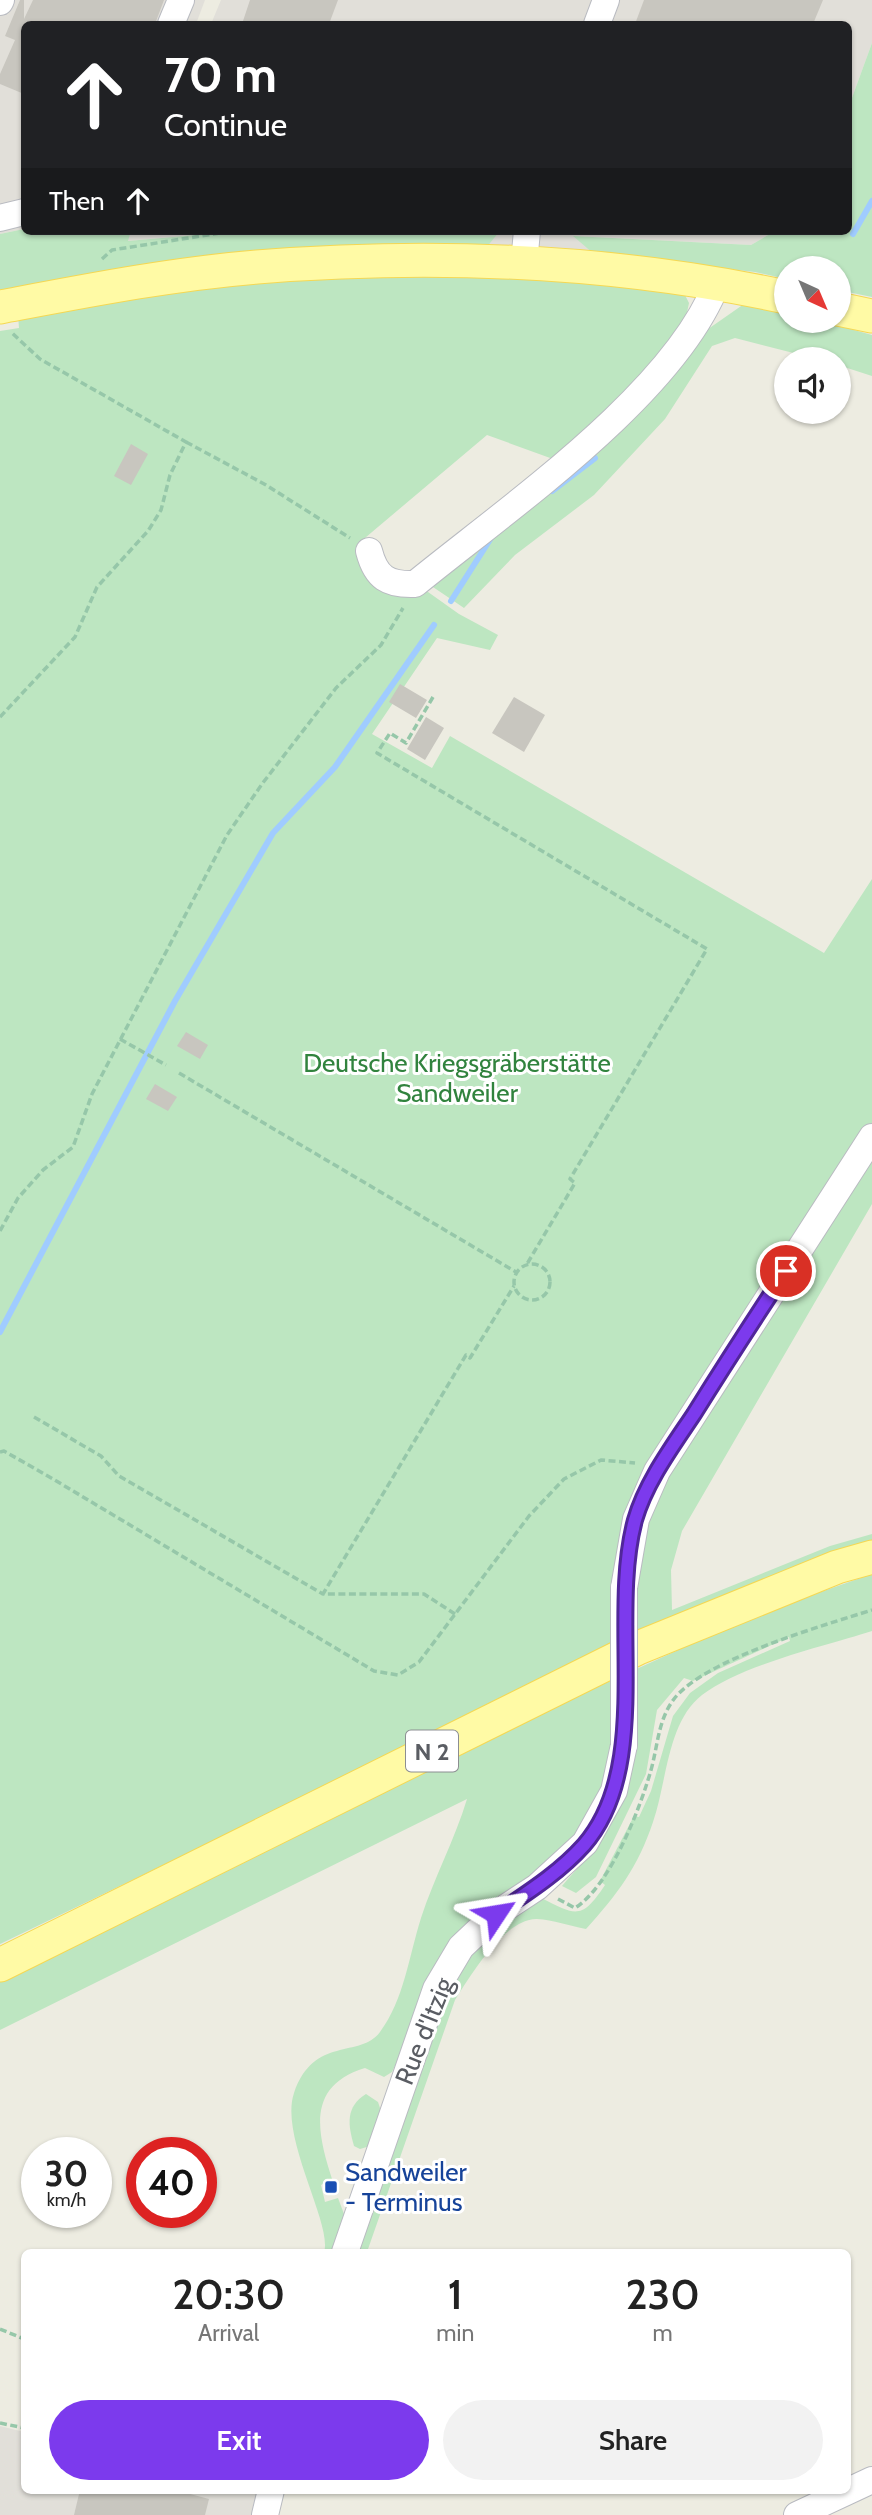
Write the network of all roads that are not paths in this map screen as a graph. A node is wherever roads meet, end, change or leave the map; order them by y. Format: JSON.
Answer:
{"nodes":[{"id":1,"x":181,"y":0,"type":"edge"},
{"id":2,"x":606,"y":0,"type":"edge"},
{"id":3,"x":172,"y":21,"type":"edge"},
{"id":4,"x":598,"y":21,"type":"edge"},
{"id":5,"x":21,"y":213,"type":"edge"},
{"id":6,"x":0,"y":218,"type":"edge"},
{"id":7,"x":526,"y":247,"type":"edge"},
{"id":8,"x":717,"y":283,"type":"junction"},
{"id":9,"x":774,"y":295,"type":"edge"},
{"id":10,"x":1,"y":307,"type":"edge"},
{"id":11,"x":851,"y":312,"type":"edge"},
{"id":12,"x":872,"y":316,"type":"edge"},
{"id":13,"x":369,"y":551,"type":"road end"},
{"id":14,"x":872,"y":1137,"type":"edge"},
{"id":15,"x":872,"y":1556,"type":"edge"},
{"id":16,"x":0,"y":1965,"type":"edge"},
{"id":17,"x":346,"y":2249,"type":"edge"},
{"id":18,"x":872,"y":2480,"type":"edge"},
{"id":19,"x":851,"y":2490,"type":"edge"},
{"id":20,"x":270,"y":2494,"type":"edge"},
{"id":21,"x":842,"y":2494,"type":"edge"},
{"id":22,"x":265,"y":2515,"type":"edge"},
{"id":23,"x":797,"y":2515,"type":"edge"}],
"edges":[{"from":1,"to":3,"type":"street"},
{"from":2,"to":4,"type":"street"},
{"from":5,"to":6,"type":"street"},
{"from":7,"to":8,"type":"main road"},
{"from":7,"to":10,"type":"main road"},
{"from":8,"to":9,"type":"main road"},
{"from":8,"to":13,"type":"street"},
{"from":11,"to":12,"type":"main road"},
{"from":14,"to":17,"type":"street","name":"Rue d'Itzig","bridge":true},
{"from":15,"to":16,"type":"main road","number":"N 2"},
{"from":18,"to":19,"type":"street"},
{"from":20,"to":22,"type":"street"},
{"from":21,"to":23,"type":"street"}]}
